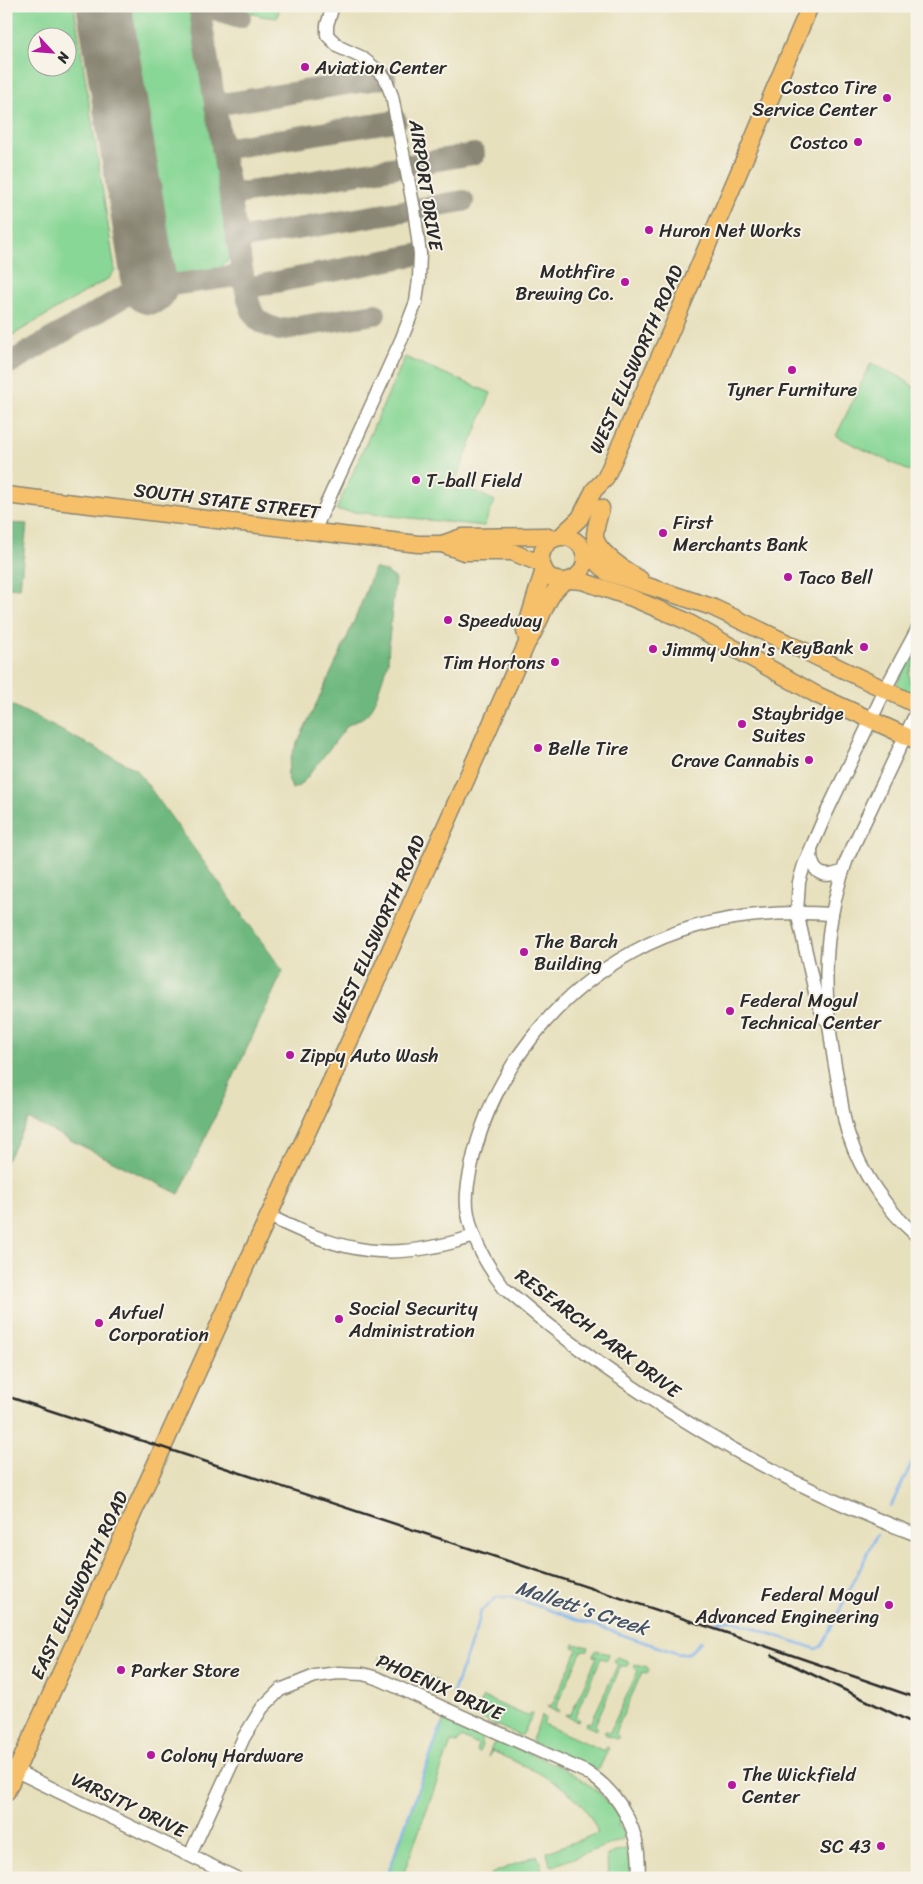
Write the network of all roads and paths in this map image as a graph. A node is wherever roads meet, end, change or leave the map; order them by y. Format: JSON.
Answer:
{"nodes":[{"id":1,"x":332,"y":6,"type":"edge"},
{"id":2,"x":810,"y":6,"type":"edge"},
{"id":3,"x":605,"y":479,"type":"junction"},
{"id":4,"x":6,"y":495,"type":"edge"},
{"id":5,"x":601,"y":508,"type":"junction"},
{"id":6,"x":314,"y":531,"type":"junction"},
{"id":7,"x":557,"y":538,"type":"junction"},
{"id":8,"x":442,"y":544,"type":"junction"},
{"id":9,"x":584,"y":549,"type":"junction"},
{"id":10,"x":543,"y":567,"type":"junction"},
{"id":11,"x":567,"y":580,"type":"junction"},
{"id":12,"x":667,"y":592,"type":"junction"},
{"id":13,"x":639,"y":600,"type":"junction"},
{"id":14,"x":691,"y":600,"type":"junction"},
{"id":15,"x":669,"y":613,"type":"junction"},
{"id":16,"x":730,"y":616,"type":"junction"},
{"id":17,"x":917,"y":630,"type":"edge"},
{"id":18,"x":776,"y":638,"type":"junction"},
{"id":19,"x":527,"y":643,"type":"junction"},
{"id":20,"x":756,"y":660,"type":"junction"},
{"id":21,"x":885,"y":690,"type":"junction"},
{"id":22,"x":917,"y":705,"type":"edge"},
{"id":23,"x":917,"y":711,"type":"edge"},
{"id":24,"x":871,"y":720,"type":"junction"},
{"id":25,"x":911,"y":739,"type":"edge"},
{"id":26,"x":811,"y":848,"type":"junction"},
{"id":27,"x":843,"y":871,"type":"junction"},
{"id":28,"x":797,"y":912,"type":"junction"},
{"id":29,"x":831,"y":914,"type":"junction"},
{"id":30,"x":828,"y":1023,"type":"junction"},
{"id":31,"x":269,"y":1216,"type":"junction"},
{"id":32,"x":474,"y":1236,"type":"junction"},
{"id":33,"x":917,"y":1236,"type":"edge"},
{"id":34,"x":164,"y":1448,"type":"joint"},
{"id":35,"x":917,"y":1535,"type":"edge"},
{"id":36,"x":12,"y":1768,"type":"edge"},
{"id":37,"x":6,"y":1792,"type":"edge"},
{"id":38,"x":190,"y":1855,"type":"junction"},
{"id":39,"x":236,"y":1878,"type":"edge"},
{"id":40,"x":638,"y":1878,"type":"edge"}],
"edges":[{"from":1,"to":6,"type":"street","name":"AIRPORT DRIVE"},
{"from":2,"to":3,"type":"main road","name":"WEST ELLSWORTH ROAD"},
{"from":3,"to":5,"type":"main road","name":"WEST ELLSWORTH ROAD"},
{"from":3,"to":7,"type":"main road","name":"WEST ELLSWORTH ROAD"},
{"from":4,"to":6,"type":"main road","name":"SOUTH STATE STREET"},
{"from":5,"to":9,"type":"main road","name":"WEST ELLSWORTH ROAD"},
{"from":5,"to":12,"type":"main road"},
{"from":6,"to":8,"type":"main road","name":"SOUTH STATE STREET"},
{"from":7,"to":8,"type":"main road","name":"SOUTH STATE STREET"},
{"from":7,"to":9,"type":"main road"},
{"from":7,"to":10,"type":"main road"},
{"from":8,"to":10,"type":"main road","name":"SOUTH STATE STREET"},
{"from":9,"to":11,"type":"main road"},
{"from":9,"to":12,"type":"main road"},
{"from":10,"to":11,"type":"main road"},
{"from":10,"to":19,"type":"main road","name":"WEST ELLSWORTH ROAD"},
{"from":11,"to":13,"type":"main road"},
{"from":11,"to":19,"type":"main road","name":"WEST ELLSWORTH ROAD"},
{"from":12,"to":14,"type":"main road"},
{"from":13,"to":14,"type":"main road"},
{"from":13,"to":15,"type":"main road"},
{"from":14,"to":16,"type":"main road"},
{"from":15,"to":16,"type":"main road"},
{"from":15,"to":20,"type":"main road"},
{"from":16,"to":18,"type":"main road"},
{"from":17,"to":21,"type":"street"},
{"from":18,"to":20,"type":"main road"},
{"from":18,"to":21,"type":"main road"},
{"from":19,"to":31,"type":"main road","name":"WEST ELLSWORTH ROAD"},
{"from":20,"to":24,"type":"main road"},
{"from":21,"to":22,"type":"main road"},
{"from":21,"to":24,"type":"street"},
{"from":23,"to":25,"type":"street"},
{"from":24,"to":25,"type":"main road"},
{"from":24,"to":26,"type":"street"},
{"from":25,"to":27,"type":"street"},
{"from":26,"to":27,"type":"street"},
{"from":26,"to":28,"type":"street"},
{"from":27,"to":29,"type":"street"},
{"from":28,"to":29,"type":"street","name":"RESEARCH PARK DRIVE"},
{"from":28,"to":30,"type":"street"},
{"from":28,"to":32,"type":"street","name":"RESEARCH PARK DRIVE"},
{"from":29,"to":30,"type":"street"},
{"from":30,"to":33,"type":"street"},
{"from":31,"to":32,"type":"street"},
{"from":31,"to":34,"type":"main road","name":"WEST ELLSWORTH ROAD"},
{"from":32,"to":35,"type":"street","name":"RESEARCH PARK DRIVE"},
{"from":34,"to":36,"type":"main road","name":"EAST ELLSWORTH ROAD"},
{"from":36,"to":37,"type":"main road","name":"EAST ELLSWORTH ROAD"},
{"from":36,"to":38,"type":"street","name":"VARSITY DRIVE"},
{"from":38,"to":39,"type":"street","name":"VARSITY DRIVE"},
{"from":38,"to":40,"type":"street","name":"PHOENIX DRIVE"}]}
